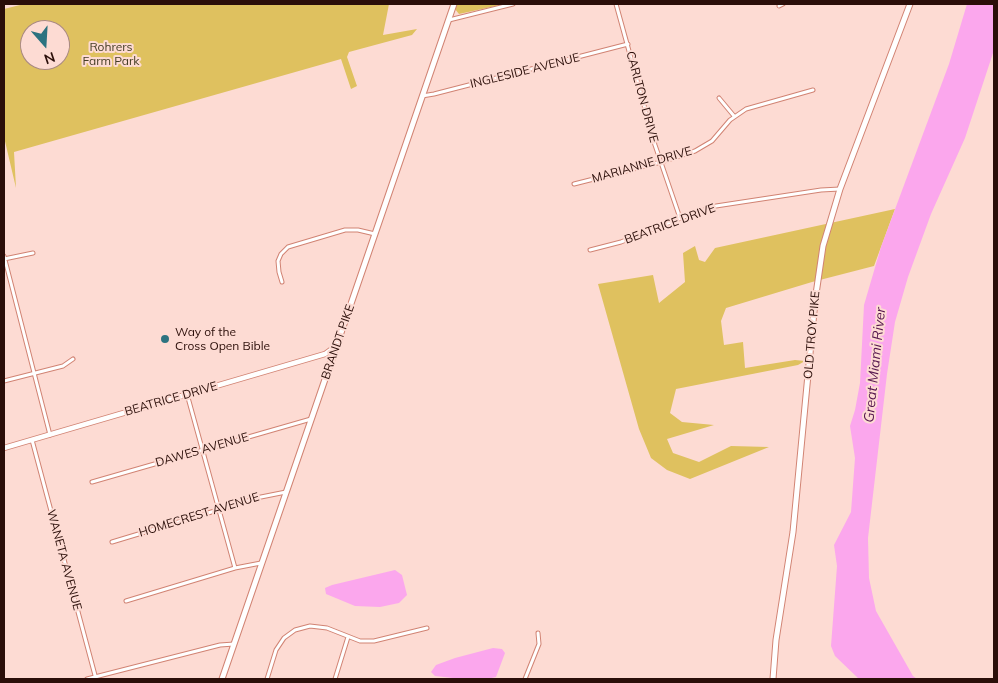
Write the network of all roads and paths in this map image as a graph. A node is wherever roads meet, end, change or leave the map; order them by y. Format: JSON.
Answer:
{"nodes":[{"id":1,"x":454,"y":4,"type":"edge"},
{"id":2,"x":513,"y":4,"type":"edge"},
{"id":3,"x":616,"y":4,"type":"edge"},
{"id":4,"x":910,"y":4,"type":"edge"},
{"id":5,"x":449,"y":20,"type":"junction"},
{"id":6,"x":628,"y":44,"type":"junction"},
{"id":7,"x":813,"y":90,"type":"dead end"},
{"id":8,"x":422,"y":96,"type":"junction"},
{"id":9,"x":719,"y":98,"type":"dead end"},
{"id":10,"x":734,"y":116,"type":"junction"},
{"id":11,"x":660,"y":162,"type":"junction"},
{"id":12,"x":574,"y":184,"type":"dead end"},
{"id":13,"x":840,"y":189,"type":"junction"},
{"id":14,"x":680,"y":218,"type":"junction"},
{"id":15,"x":375,"y":234,"type":"junction"},
{"id":16,"x":590,"y":250,"type":"dead end"},
{"id":17,"x":33,"y":253,"type":"dead end"},
{"id":18,"x":4,"y":258,"type":"edge"},
{"id":19,"x":282,"y":282,"type":"dead end"},
{"id":20,"x":336,"y":346,"type":"junction"},
{"id":21,"x":73,"y":359,"type":"dead end"},
{"id":22,"x":34,"y":374,"type":"junction"},
{"id":23,"x":4,"y":381,"type":"edge"},
{"id":24,"x":187,"y":394,"type":"junction"},
{"id":25,"x":312,"y":419,"type":"junction"},
{"id":26,"x":50,"y":434,"type":"junction"},
{"id":27,"x":32,"y":440,"type":"junction"},
{"id":28,"x":4,"y":448,"type":"edge"},
{"id":29,"x":203,"y":450,"type":"junction"},
{"id":30,"x":92,"y":482,"type":"dead end"},
{"id":31,"x":286,"y":492,"type":"junction"},
{"id":32,"x":219,"y":509,"type":"junction"},
{"id":33,"x":112,"y":542,"type":"dead end"},
{"id":34,"x":262,"y":563,"type":"junction"},
{"id":35,"x":236,"y":568,"type":"junction"},
{"id":36,"x":126,"y":600,"type":"dead end"},
{"id":37,"x":427,"y":628,"type":"dead end"},
{"id":38,"x":538,"y":633,"type":"dead end"},
{"id":39,"x":348,"y":637,"type":"junction"},
{"id":40,"x":234,"y":644,"type":"junction"},
{"id":41,"x":87,"y":679,"type":"edge"},
{"id":42,"x":95,"y":679,"type":"edge"},
{"id":43,"x":222,"y":679,"type":"edge"},
{"id":44,"x":267,"y":679,"type":"edge"},
{"id":45,"x":335,"y":679,"type":"edge"},
{"id":46,"x":525,"y":679,"type":"edge"},
{"id":47,"x":773,"y":679,"type":"edge"}],
"edges":[{"from":1,"to":5,"type":"main road","name":"BRANDT PIKE"},
{"from":2,"to":5,"type":"street"},
{"from":3,"to":6,"type":"street","name":"CARLTON DRIVE"},
{"from":4,"to":13,"type":"main road","name":"OLD TROY PIKE"},
{"from":5,"to":8,"type":"main road","name":"BRANDT PIKE"},
{"from":6,"to":8,"type":"street","name":"INGLESIDE AVENUE"},
{"from":6,"to":11,"type":"street","name":"CARLTON DRIVE"},
{"from":7,"to":10,"type":"street","name":"MARIANNE DRIVE"},
{"from":8,"to":15,"type":"main road","name":"BRANDT PIKE"},
{"from":9,"to":10,"type":"street"},
{"from":10,"to":11,"type":"street","name":"MARIANNE DRIVE"},
{"from":11,"to":12,"type":"street","name":"MARIANNE DRIVE"},
{"from":11,"to":14,"type":"street","name":"CARLTON DRIVE"},
{"from":13,"to":14,"type":"street","name":"BEATRICE DRIVE"},
{"from":13,"to":47,"type":"main road","name":"OLD TROY PIKE"},
{"from":14,"to":16,"type":"street","name":"BEATRICE DRIVE"},
{"from":15,"to":19,"type":"street"},
{"from":15,"to":20,"type":"main road","name":"BRANDT PIKE"},
{"from":17,"to":18,"type":"street"},
{"from":18,"to":22,"type":"street"},
{"from":20,"to":24,"type":"street","name":"BEATRICE DRIVE"},
{"from":20,"to":25,"type":"main road","name":"BRANDT PIKE"},
{"from":21,"to":22,"type":"street"},
{"from":22,"to":23,"type":"street"},
{"from":22,"to":26,"type":"street"},
{"from":24,"to":26,"type":"street","name":"BEATRICE DRIVE"},
{"from":24,"to":29,"type":"street"},
{"from":25,"to":29,"type":"street","name":"DAWES AVENUE"},
{"from":25,"to":31,"type":"main road","name":"BRANDT PIKE"},
{"from":26,"to":27,"type":"street","name":"BEATRICE DRIVE"},
{"from":27,"to":28,"type":"street","name":"BEATRICE DRIVE"},
{"from":27,"to":42,"type":"street","name":"WANETA AVENUE"},
{"from":29,"to":30,"type":"street","name":"DAWES AVENUE"},
{"from":29,"to":32,"type":"street"},
{"from":31,"to":32,"type":"street","name":"HOMECREST AVENUE"},
{"from":31,"to":34,"type":"main road","name":"BRANDT PIKE"},
{"from":32,"to":33,"type":"street","name":"HOMECREST AVENUE"},
{"from":32,"to":35,"type":"street"},
{"from":34,"to":35,"type":"street"},
{"from":34,"to":40,"type":"main road","name":"BRANDT PIKE"},
{"from":35,"to":36,"type":"street"},
{"from":37,"to":39,"type":"street"},
{"from":38,"to":46,"type":"street"},
{"from":39,"to":44,"type":"street"},
{"from":39,"to":45,"type":"street"},
{"from":40,"to":42,"type":"street"},
{"from":40,"to":43,"type":"main road","name":"BRANDT PIKE"},
{"from":41,"to":42,"type":"street"}]}
